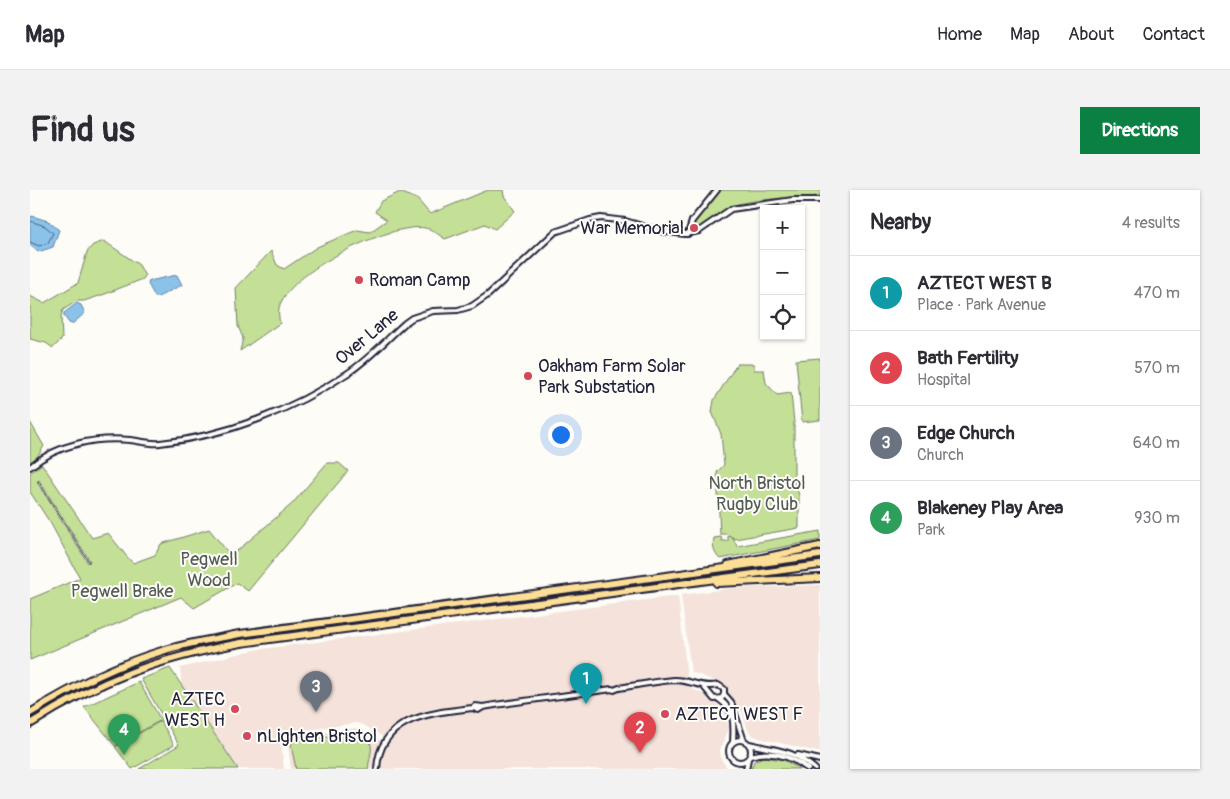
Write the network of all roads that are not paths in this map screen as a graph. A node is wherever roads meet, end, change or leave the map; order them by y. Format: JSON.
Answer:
{"nodes":[{"id":1,"x":717,"y":190,"type":"edge"},
{"id":2,"x":820,"y":200,"type":"edge"},
{"id":3,"x":688,"y":234,"type":"junction"},
{"id":4,"x":30,"y":467,"type":"edge"},
{"id":5,"x":820,"y":546,"type":"edge"},
{"id":6,"x":820,"y":555,"type":"edge"},
{"id":7,"x":820,"y":565,"type":"edge"},
{"id":8,"x":708,"y":571,"type":"junction"},
{"id":9,"x":820,"y":578,"type":"edge"},
{"id":10,"x":671,"y":586,"type":"junction"},
{"id":11,"x":711,"y":690,"type":"junction"},
{"id":12,"x":724,"y":694,"type":"junction"},
{"id":13,"x":720,"y":700,"type":"junction"},
{"id":14,"x":30,"y":713,"type":"edge"},
{"id":15,"x":30,"y":724,"type":"edge"},
{"id":16,"x":744,"y":741,"type":"junction"},
{"id":17,"x":733,"y":742,"type":"junction"},
{"id":18,"x":749,"y":744,"type":"junction"},
{"id":19,"x":793,"y":754,"type":"junction"},
{"id":20,"x":749,"y":757,"type":"junction"},
{"id":21,"x":820,"y":760,"type":"edge"},
{"id":22,"x":736,"y":762,"type":"junction"},
{"id":23,"x":377,"y":769,"type":"edge"},
{"id":24,"x":739,"y":769,"type":"edge"},
{"id":25,"x":746,"y":769,"type":"edge"},
{"id":26,"x":808,"y":769,"type":"edge"},
{"id":27,"x":815,"y":769,"type":"edge"}],
"edges":[{"from":1,"to":3,"type":"street"},
{"from":2,"to":3,"type":"street"},
{"from":3,"to":4,"type":"street","name":"Over Lane"},
{"from":5,"to":8,"type":"highway"},
{"from":6,"to":8,"type":"highway"},
{"from":7,"to":10,"type":"highway"},
{"from":8,"to":14,"type":"highway"},
{"from":9,"to":10,"type":"highway"},
{"from":10,"to":15,"type":"highway"},
{"from":11,"to":12,"type":"street"},
{"from":11,"to":13,"type":"street"},
{"from":11,"to":23,"type":"street"},
{"from":12,"to":13,"type":"street"},
{"from":12,"to":16,"type":"street"},
{"from":13,"to":17,"type":"street"},
{"from":16,"to":17,"type":"street"},
{"from":16,"to":18,"type":"street"},
{"from":17,"to":22,"type":"street"},
{"from":18,"to":19,"type":"street"},
{"from":18,"to":20,"type":"street"},
{"from":19,"to":21,"type":"street"},
{"from":19,"to":27,"type":"street"},
{"from":20,"to":22,"type":"street"},
{"from":20,"to":25,"type":"street"},
{"from":20,"to":26,"type":"street"},
{"from":22,"to":24,"type":"street"}]}
